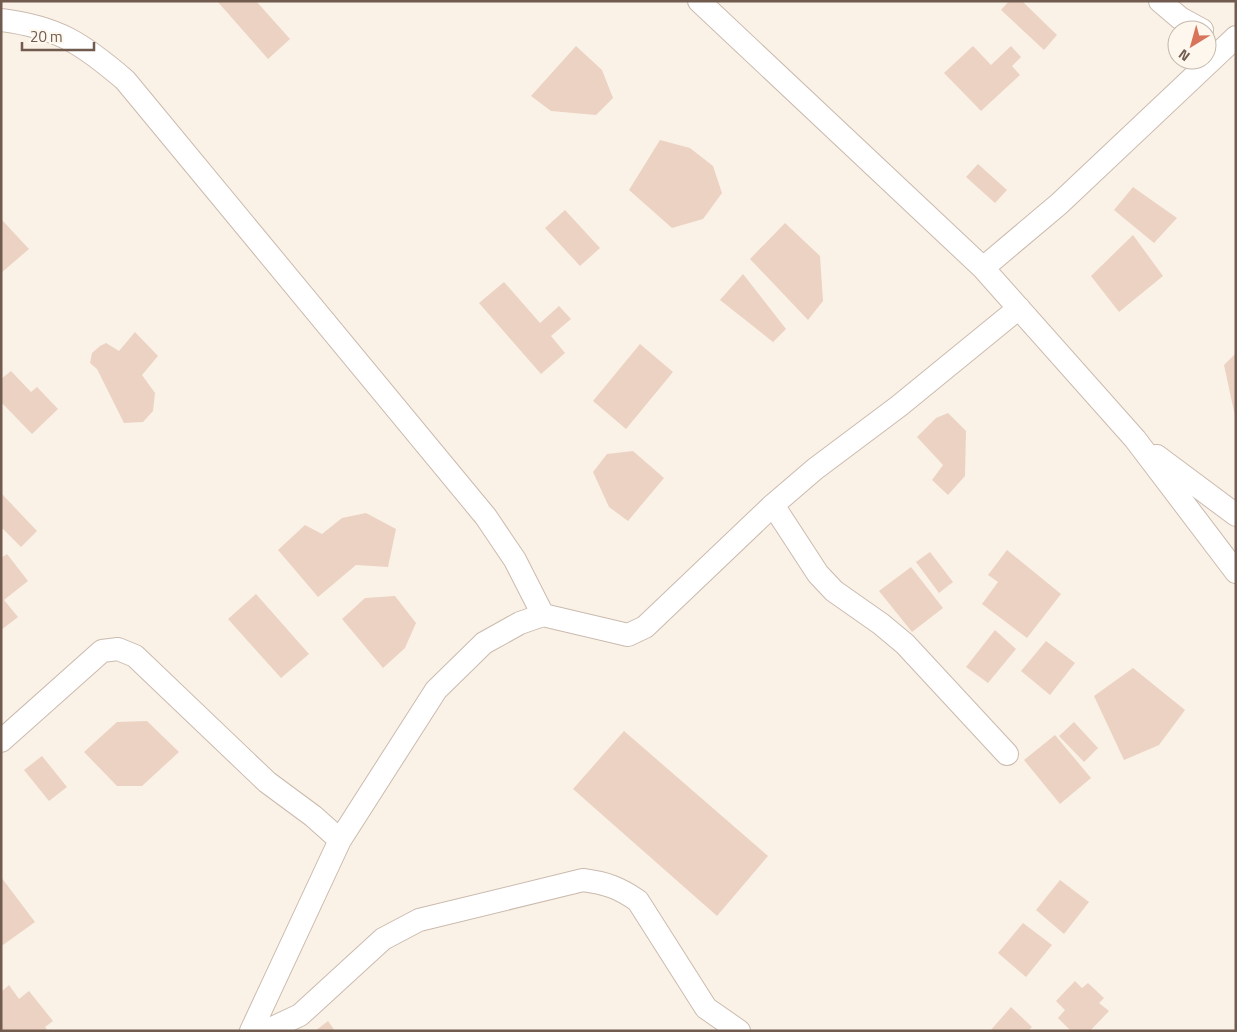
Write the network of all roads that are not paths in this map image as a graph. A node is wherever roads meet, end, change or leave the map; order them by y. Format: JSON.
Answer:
{"nodes":[{"id":1,"x":699,"y":1,"type":"edge"},
{"id":2,"x":1160,"y":1,"type":"edge"},
{"id":3,"x":1,"y":20,"type":"edge"},
{"id":4,"x":1184,"y":20,"type":"edge"},
{"id":5,"x":1217,"y":36,"type":"edge"},
{"id":6,"x":1232,"y":40,"type":"edge"},
{"id":7,"x":983,"y":268,"type":"junction"},
{"id":8,"x":1019,"y":308,"type":"junction"},
{"id":9,"x":1134,"y":439,"type":"junction"},
{"id":10,"x":773,"y":505,"type":"junction"},
{"id":11,"x":1236,"y":516,"type":"edge"},
{"id":12,"x":1236,"y":572,"type":"edge"},
{"id":13,"x":543,"y":615,"type":"junction"},
{"id":14,"x":1,"y":741,"type":"edge"},
{"id":15,"x":1007,"y":754,"type":"dead end"},
{"id":16,"x":340,"y":840,"type":"junction"},
{"id":17,"x":251,"y":1031,"type":"edge"},
{"id":18,"x":266,"y":1031,"type":"edge"},
{"id":19,"x":739,"y":1031,"type":"edge"}],
"edges":[{"from":1,"to":7,"type":"street"},
{"from":2,"to":4,"type":"street"},
{"from":3,"to":13,"type":"street"},
{"from":5,"to":6,"type":"street"},
{"from":6,"to":7,"type":"street"},
{"from":7,"to":8,"type":"street"},
{"from":8,"to":9,"type":"street"},
{"from":8,"to":10,"type":"street"},
{"from":9,"to":11,"type":"street"},
{"from":9,"to":12,"type":"street"},
{"from":10,"to":13,"type":"street"},
{"from":10,"to":15,"type":"street"},
{"from":13,"to":16,"type":"street"},
{"from":14,"to":16,"type":"street"},
{"from":16,"to":17,"type":"street"},
{"from":18,"to":19,"type":"street"}]}
